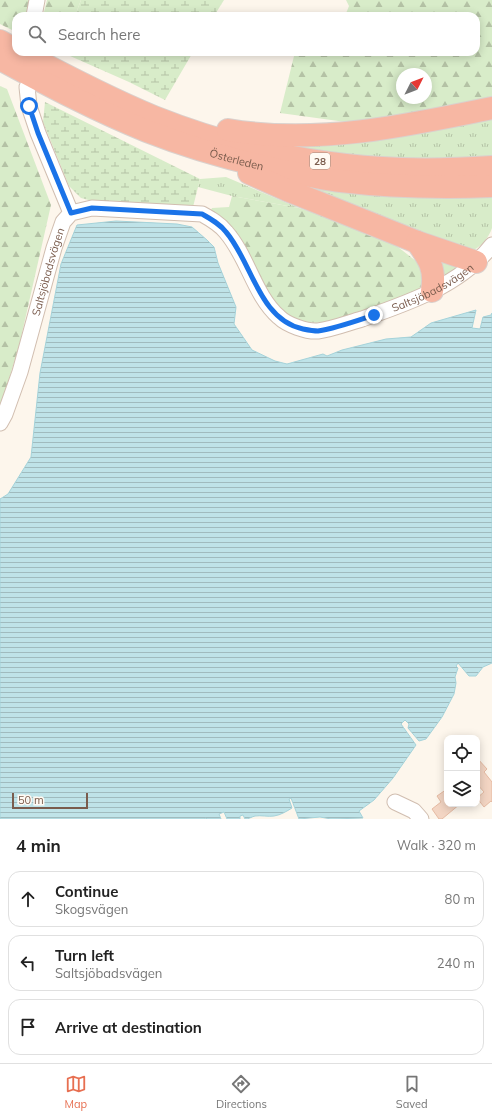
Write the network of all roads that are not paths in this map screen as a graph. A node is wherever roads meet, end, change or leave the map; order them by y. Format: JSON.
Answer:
{"nodes":[{"id":1,"x":37,"y":0,"type":"edge"},
{"id":2,"x":35,"y":12,"type":"edge"},
{"id":3,"x":0,"y":41,"type":"edge"},
{"id":4,"x":12,"y":48,"type":"edge"},
{"id":5,"x":29,"y":56,"type":"edge"},
{"id":6,"x":0,"y":59,"type":"edge"},
{"id":7,"x":27,"y":87,"type":"dead end"},
{"id":8,"x":492,"y":108,"type":"edge"},
{"id":9,"x":154,"y":116,"type":"junction"},
{"id":10,"x":213,"y":153,"type":"junction"},
{"id":11,"x":492,"y":167,"type":"edge"},
{"id":12,"x":492,"y":186,"type":"edge"},
{"id":13,"x":71,"y":213,"type":"junction"},
{"id":14,"x":417,"y":242,"type":"junction"},
{"id":15,"x":492,"y":245,"type":"edge"},
{"id":16,"x":484,"y":262,"type":"edge"},
{"id":17,"x":432,"y":290,"type":"junction"},
{"id":18,"x":0,"y":423,"type":"edge"},
{"id":19,"x":395,"y":802,"type":"dead end"},
{"id":20,"x":421,"y":819,"type":"edge"}],
"edges":[{"from":1,"to":2,"type":"street"},
{"from":3,"to":4,"type":"highway"},
{"from":5,"to":9,"type":"highway","name":"Österleden","number":"28"},
{"from":6,"to":10,"type":"highway","name":"Österleden","number":"28"},
{"from":7,"to":13,"type":"street"},
{"from":8,"to":9,"type":"highway"},
{"from":9,"to":11,"type":"highway","name":"Österleden","number":"28"},
{"from":10,"to":12,"type":"highway","name":"Österleden","number":"28"},
{"from":10,"to":14,"type":"highway"},
{"from":13,"to":17,"type":"street","name":"Saltsjöbadsvägen"},
{"from":13,"to":18,"type":"street","name":"Saltsjöbadsvägen"},
{"from":14,"to":16,"type":"highway"},
{"from":14,"to":17,"type":"highway"},
{"from":15,"to":16,"type":"street","name":"Saltsjöbadsvägen"},
{"from":16,"to":17,"type":"street","name":"Saltsjöbadsvägen"},
{"from":19,"to":20,"type":"street"}]}
